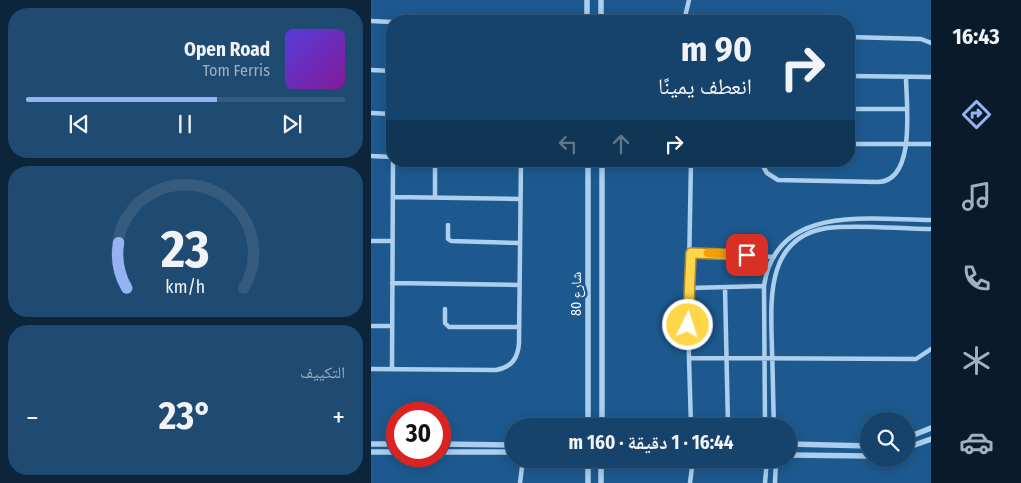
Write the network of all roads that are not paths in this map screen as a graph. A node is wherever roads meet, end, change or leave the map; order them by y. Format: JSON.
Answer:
{"nodes":[{"id":1,"x":587,"y":0,"type":"edge"},
{"id":2,"x":601,"y":0,"type":"edge"},
{"id":3,"x":689,"y":0,"type":"edge"},
{"id":4,"x":587,"y":15,"type":"edge"},
{"id":5,"x":601,"y":15,"type":"edge"},
{"id":6,"x":685,"y":15,"type":"edge"},
{"id":7,"x":371,"y":21,"type":"edge"},
{"id":8,"x":386,"y":22,"type":"edge"},
{"id":9,"x":855,"y":37,"type":"edge"},
{"id":10,"x":931,"y":43,"type":"edge"},
{"id":11,"x":371,"y":70,"type":"edge"},
{"id":12,"x":386,"y":70,"type":"edge"},
{"id":13,"x":855,"y":76,"type":"edge"},
{"id":14,"x":906,"y":77,"type":"junction"},
{"id":15,"x":931,"y":77,"type":"edge"},
{"id":16,"x":855,"y":109,"type":"edge"},
{"id":17,"x":907,"y":109,"type":"junction"},
{"id":18,"x":371,"y":113,"type":"edge"},
{"id":19,"x":386,"y":114,"type":"edge"},
{"id":20,"x":855,"y":144,"type":"edge"},
{"id":21,"x":931,"y":144,"type":"edge"},
{"id":22,"x":906,"y":145,"type":"junction"},
{"id":23,"x":371,"y":156,"type":"edge"},
{"id":24,"x":386,"y":157,"type":"edge"},
{"id":25,"x":393,"y":167,"type":"edge"},
{"id":26,"x":435,"y":167,"type":"edge"},
{"id":27,"x":521,"y":167,"type":"edge"},
{"id":28,"x":588,"y":167,"type":"edge"},
{"id":29,"x":601,"y":167,"type":"edge"},
{"id":30,"x":691,"y":167,"type":"edge"},
{"id":31,"x":764,"y":167,"type":"edge"},
{"id":32,"x":393,"y":198,"type":"junction"},
{"id":33,"x":435,"y":198,"type":"junction"},
{"id":34,"x":520,"y":199,"type":"junction"},
{"id":35,"x":931,"y":220,"type":"edge"},
{"id":36,"x":448,"y":225,"type":"dead end"},
{"id":37,"x":931,"y":229,"type":"edge"},
{"id":38,"x":371,"y":241,"type":"edge"},
{"id":39,"x":392,"y":241,"type":"junction"},
{"id":40,"x":520,"y":243,"type":"junction"},
{"id":41,"x":691,"y":253,"type":"junction"},
{"id":42,"x":774,"y":257,"type":"junction"},
{"id":43,"x":392,"y":283,"type":"junction"},
{"id":44,"x":519,"y":285,"type":"junction"},
{"id":45,"x":764,"y":286,"type":"junction"},
{"id":46,"x":691,"y":288,"type":"junction"},
{"id":47,"x":725,"y":288,"type":"junction"},
{"id":48,"x":445,"y":309,"type":"dead end"},
{"id":49,"x":371,"y":326,"type":"edge"},
{"id":50,"x":392,"y":326,"type":"junction"},
{"id":51,"x":519,"y":327,"type":"junction"},
{"id":52,"x":931,"y":349,"type":"edge"},
{"id":53,"x":763,"y":357,"type":"junction"},
{"id":54,"x":772,"y":357,"type":"junction"},
{"id":55,"x":689,"y":358,"type":"junction"},
{"id":56,"x":725,"y":358,"type":"junction"},
{"id":57,"x":371,"y":369,"type":"edge"},
{"id":58,"x":392,"y":369,"type":"junction"},
{"id":59,"x":588,"y":418,"type":"edge"},
{"id":60,"x":602,"y":418,"type":"edge"},
{"id":61,"x":691,"y":418,"type":"edge"},
{"id":62,"x":728,"y":418,"type":"edge"},
{"id":63,"x":765,"y":418,"type":"edge"},
{"id":64,"x":774,"y":418,"type":"edge"},
{"id":65,"x":931,"y":428,"type":"edge"},
{"id":66,"x":915,"y":434,"type":"edge"},
{"id":67,"x":931,"y":439,"type":"edge"},
{"id":68,"x":371,"y":444,"type":"edge"},
{"id":69,"x":386,"y":444,"type":"edge"},
{"id":70,"x":451,"y":444,"type":"edge"},
{"id":71,"x":797,"y":444,"type":"edge"},
{"id":72,"x":505,"y":445,"type":"edge"},
{"id":73,"x":915,"y":445,"type":"edge"},
{"id":74,"x":860,"y":446,"type":"edge"},
{"id":75,"x":371,"y":452,"type":"edge"},
{"id":76,"x":386,"y":452,"type":"edge"},
{"id":77,"x":451,"y":452,"type":"edge"},
{"id":78,"x":505,"y":452,"type":"edge"},
{"id":79,"x":797,"y":455,"type":"edge"},
{"id":80,"x":860,"y":456,"type":"edge"},
{"id":81,"x":522,"y":468,"type":"edge"},
{"id":82,"x":589,"y":468,"type":"edge"},
{"id":83,"x":601,"y":468,"type":"edge"},
{"id":84,"x":692,"y":468,"type":"edge"},
{"id":85,"x":766,"y":468,"type":"edge"},
{"id":86,"x":776,"y":468,"type":"edge"},
{"id":87,"x":521,"y":483,"type":"edge"},
{"id":88,"x":588,"y":483,"type":"edge"},
{"id":89,"x":601,"y":483,"type":"edge"},
{"id":90,"x":690,"y":483,"type":"edge"},
{"id":91,"x":765,"y":483,"type":"edge"},
{"id":92,"x":775,"y":483,"type":"edge"}],
"edges":[{"from":1,"to":4,"type":"street"},
{"from":2,"to":5,"type":"street"},
{"from":3,"to":6,"type":"street"},
{"from":7,"to":8,"type":"street"},
{"from":9,"to":10,"type":"street"},
{"from":11,"to":12,"type":"street"},
{"from":13,"to":14,"type":"street"},
{"from":14,"to":15,"type":"street"},
{"from":14,"to":17,"type":"street"},
{"from":16,"to":17,"type":"street"},
{"from":17,"to":22,"type":"street"},
{"from":18,"to":19,"type":"street"},
{"from":20,"to":22,"type":"street"},
{"from":21,"to":22,"type":"street"},
{"from":22,"to":31,"type":"street"},
{"from":23,"to":24,"type":"street"},
{"from":25,"to":32,"type":"street"},
{"from":26,"to":33,"type":"street"},
{"from":27,"to":34,"type":"street"},
{"from":28,"to":59,"type":"street","name":"شارع 80"},
{"from":29,"to":60,"type":"street","name":"شارع 80"},
{"from":30,"to":41,"type":"street"},
{"from":32,"to":33,"type":"street"},
{"from":32,"to":39,"type":"street"},
{"from":33,"to":34,"type":"street"},
{"from":34,"to":40,"type":"street"},
{"from":35,"to":42,"type":"street"},
{"from":36,"to":40,"type":"street"},
{"from":37,"to":54,"type":"street"},
{"from":38,"to":39,"type":"street"},
{"from":39,"to":43,"type":"street"},
{"from":40,"to":44,"type":"street"},
{"from":41,"to":42,"type":"street"},
{"from":41,"to":46,"type":"street"},
{"from":42,"to":45,"type":"street"},
{"from":43,"to":44,"type":"street"},
{"from":43,"to":50,"type":"street"},
{"from":44,"to":51,"type":"street"},
{"from":45,"to":47,"type":"street"},
{"from":45,"to":53,"type":"street"},
{"from":46,"to":47,"type":"street"},
{"from":46,"to":55,"type":"street"},
{"from":47,"to":56,"type":"street"},
{"from":48,"to":51,"type":"street"},
{"from":49,"to":50,"type":"street"},
{"from":50,"to":58,"type":"street"},
{"from":51,"to":58,"type":"street"},
{"from":52,"to":54,"type":"street"},
{"from":53,"to":54,"type":"street"},
{"from":53,"to":56,"type":"street"},
{"from":53,"to":63,"type":"street"},
{"from":54,"to":64,"type":"street"},
{"from":55,"to":56,"type":"street"},
{"from":55,"to":61,"type":"street"},
{"from":56,"to":62,"type":"street"},
{"from":57,"to":58,"type":"street"},
{"from":65,"to":66,"type":"street"},
{"from":67,"to":73,"type":"street"},
{"from":68,"to":69,"type":"street"},
{"from":70,"to":72,"type":"street"},
{"from":71,"to":74,"type":"street"},
{"from":75,"to":76,"type":"street"},
{"from":77,"to":78,"type":"street"},
{"from":79,"to":80,"type":"street"},
{"from":81,"to":87,"type":"street"},
{"from":82,"to":88,"type":"street"},
{"from":83,"to":89,"type":"street"},
{"from":84,"to":90,"type":"street"},
{"from":85,"to":91,"type":"street"},
{"from":86,"to":92,"type":"street"}]}
